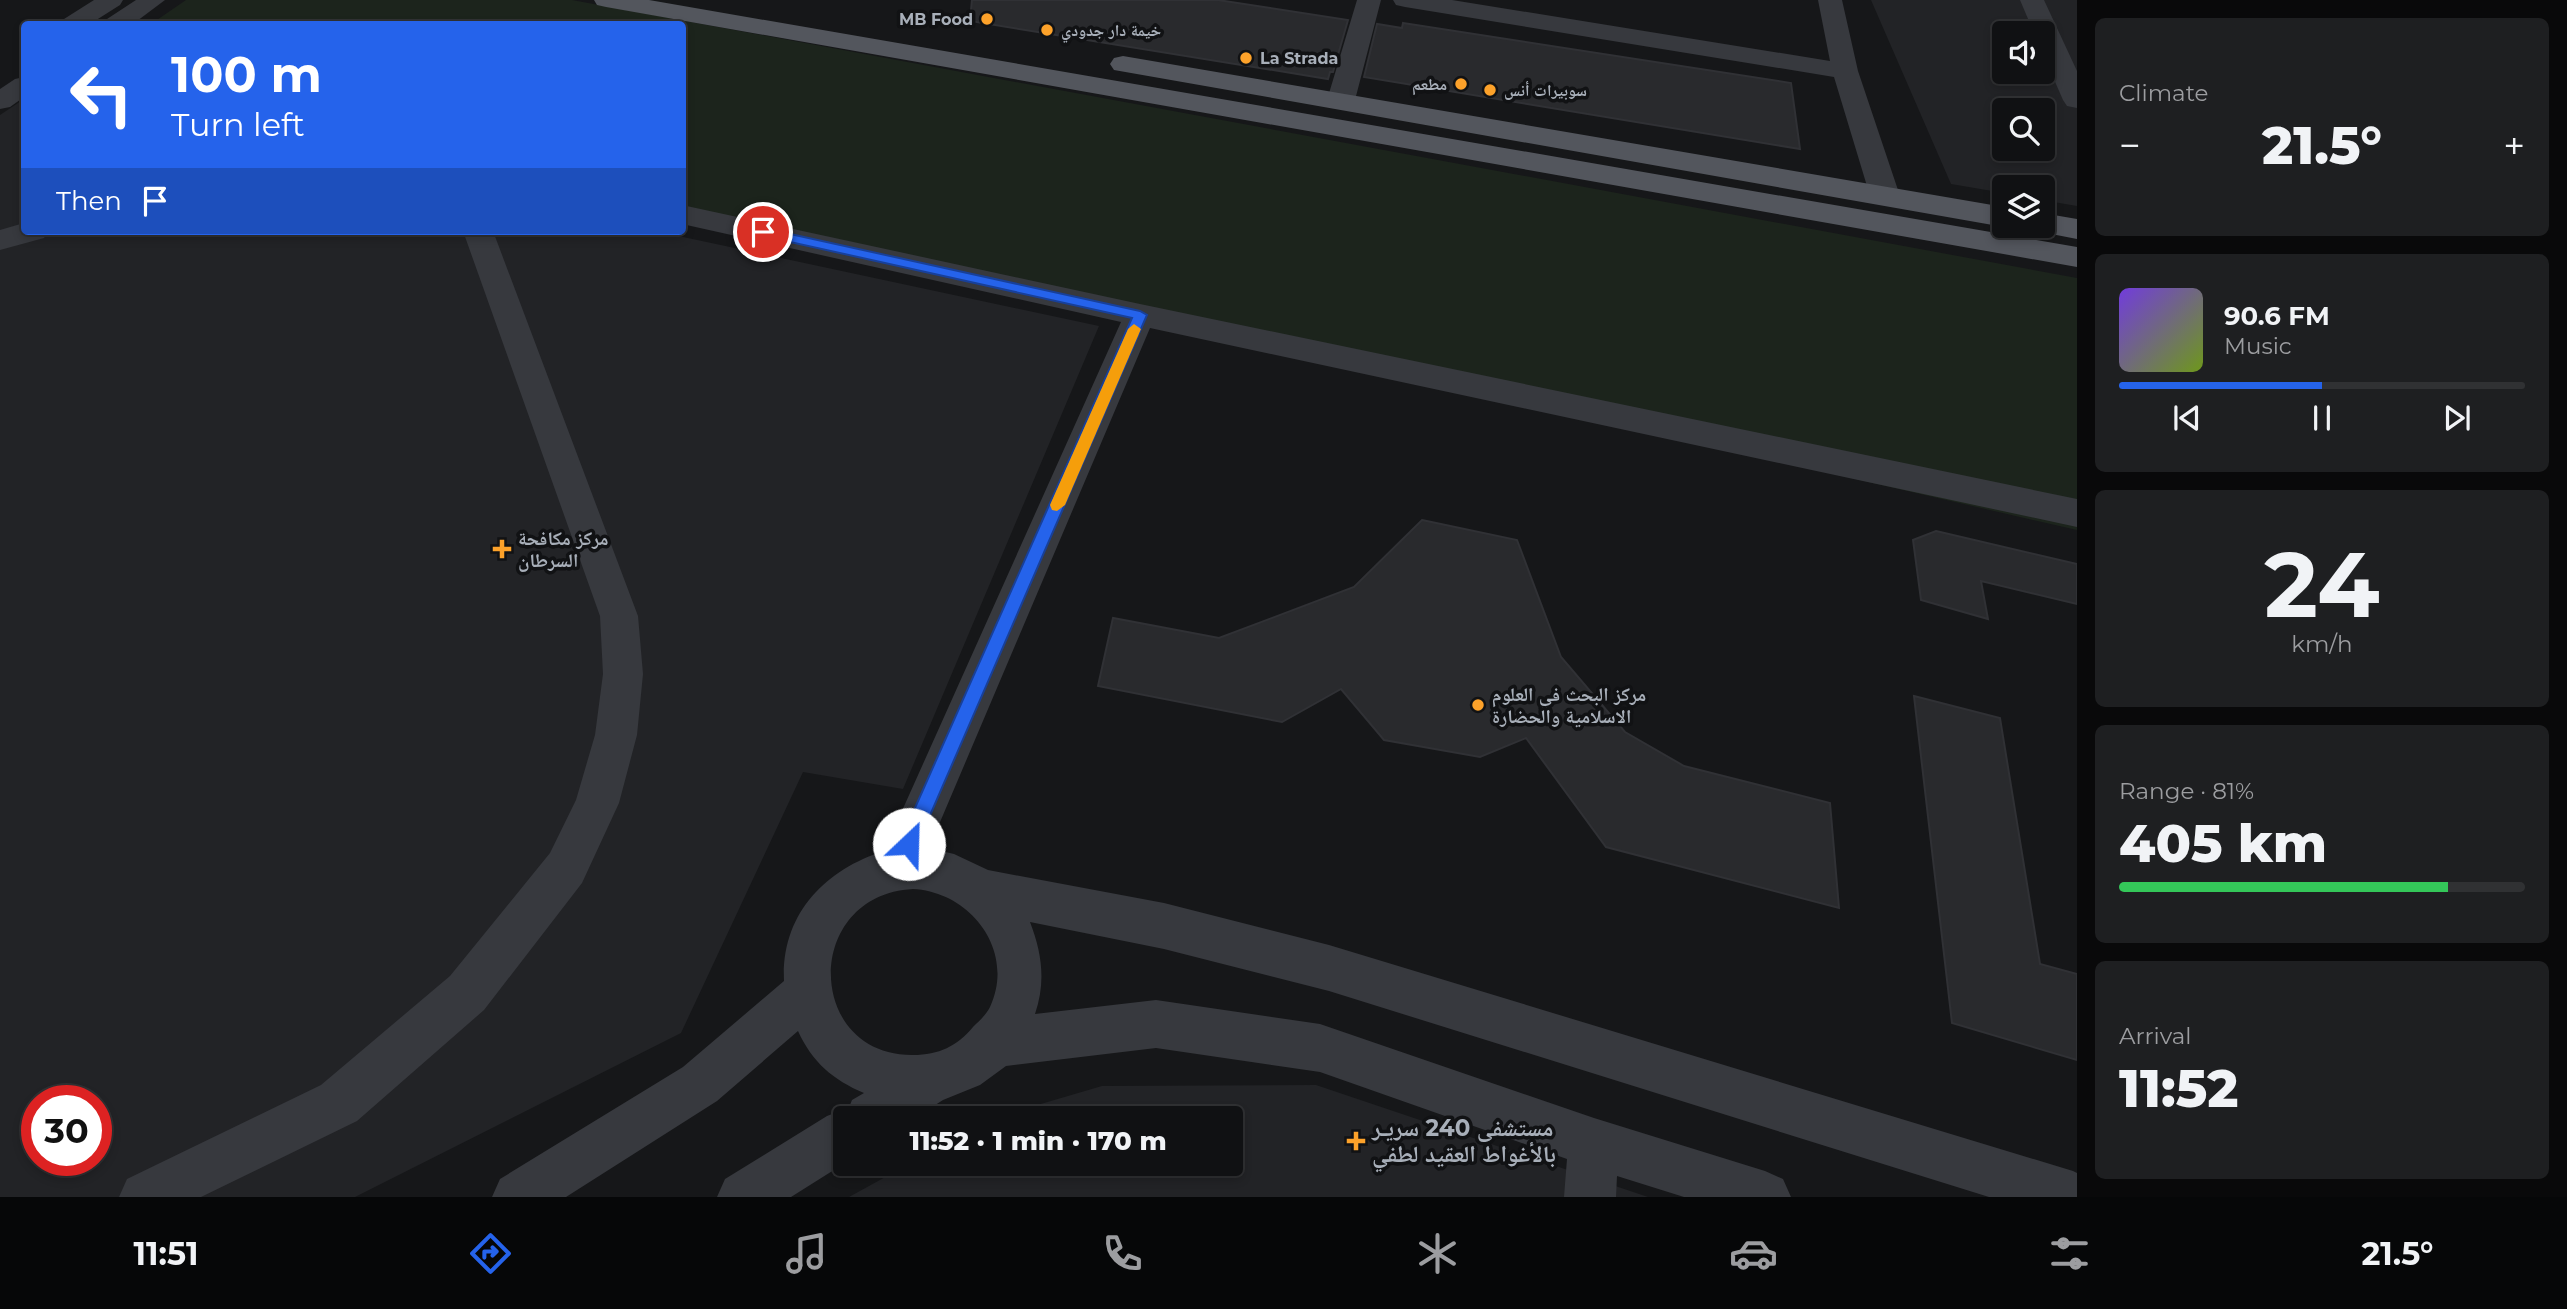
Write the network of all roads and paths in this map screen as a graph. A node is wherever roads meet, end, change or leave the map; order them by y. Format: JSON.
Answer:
{"nodes":[{"id":1,"x":111,"y":0,"type":"edge"},
{"id":2,"x":153,"y":0,"type":"edge"},
{"id":3,"x":606,"y":0,"type":"edge"},
{"id":4,"x":746,"y":0,"type":"edge"},
{"id":5,"x":1368,"y":0,"type":"edge"},
{"id":6,"x":1405,"y":0,"type":"edge"},
{"id":7,"x":1830,"y":0,"type":"edge"},
{"id":8,"x":2004,"y":0,"type":"edge"},
{"id":9,"x":2033,"y":3,"type":"edge"},
{"id":10,"x":78,"y":21,"type":"edge"},
{"id":11,"x":122,"y":21,"type":"edge"},
{"id":12,"x":1016,"y":46,"type":"dead end"},
{"id":13,"x":1097,"y":59,"type":"dead end"},
{"id":14,"x":1845,"y":71,"type":"junction"},
{"id":15,"x":14,"y":72,"type":"edge"},
{"id":16,"x":1341,"y":100,"type":"junction"},
{"id":17,"x":2077,"y":100,"type":"edge"},
{"id":18,"x":0,"y":101,"type":"edge"},
{"id":19,"x":1885,"y":196,"type":"junction"},
{"id":20,"x":686,"y":215,"type":"edge"},
{"id":21,"x":1992,"y":215,"type":"edge"},
{"id":22,"x":2055,"y":225,"type":"edge"},
{"id":23,"x":2077,"y":229,"type":"edge"},
{"id":24,"x":21,"y":234,"type":"edge"},
{"id":25,"x":479,"y":235,"type":"edge"},
{"id":26,"x":0,"y":240,"type":"edge"},
{"id":27,"x":2077,"y":257,"type":"edge"},
{"id":28,"x":1140,"y":315,"type":"junction"},
{"id":29,"x":2077,"y":513,"type":"edge"},
{"id":30,"x":898,"y":869,"type":"junction"},
{"id":31,"x":986,"y":892,"type":"junction"},
{"id":32,"x":807,"y":992,"type":"junction"},
{"id":33,"x":991,"y":1043,"type":"junction"},
{"id":34,"x":930,"y":1080,"type":"junction"},
{"id":35,"x":889,"y":1106,"type":"edge"},
{"id":36,"x":833,"y":1141,"type":"edge"},
{"id":37,"x":1594,"y":1143,"type":"junction"},
{"id":38,"x":145,"y":1197,"type":"edge"},
{"id":39,"x":517,"y":1197,"type":"edge"},
{"id":40,"x":743,"y":1197,"type":"edge"},
{"id":41,"x":1590,"y":1197,"type":"edge"},
{"id":42,"x":1765,"y":1197,"type":"edge"},
{"id":43,"x":2073,"y":1197,"type":"edge"}],
"edges":[{"from":1,"to":10,"type":"street"},
{"from":2,"to":11,"type":"street"},
{"from":3,"to":27,"type":"main road"},
{"from":4,"to":12,"type":"main road"},
{"from":5,"to":16,"type":"street"},
{"from":6,"to":14,"type":"street"},
{"from":7,"to":14,"type":"street"},
{"from":8,"to":9,"type":"street"},
{"from":9,"to":17,"type":"street"},
{"from":13,"to":16,"type":"main road"},
{"from":14,"to":19,"type":"street"},
{"from":15,"to":18,"type":"street"},
{"from":16,"to":19,"type":"main road"},
{"from":19,"to":21,"type":"main road"},
{"from":20,"to":28,"type":"street"},
{"from":22,"to":23,"type":"main road"},
{"from":24,"to":26,"type":"street"},
{"from":25,"to":38,"type":"street"},
{"from":28,"to":29,"type":"street"},
{"from":28,"to":30,"type":"street"},
{"from":30,"to":31,"type":"street"},
{"from":30,"to":32,"type":"street"},
{"from":31,"to":33,"type":"street"},
{"from":31,"to":43,"type":"street"},
{"from":32,"to":34,"type":"street"},
{"from":32,"to":39,"type":"street"},
{"from":33,"to":34,"type":"street"},
{"from":33,"to":37,"type":"street"},
{"from":34,"to":35,"type":"street"},
{"from":36,"to":40,"type":"street"},
{"from":37,"to":41,"type":"street"},
{"from":37,"to":42,"type":"street"}]}
